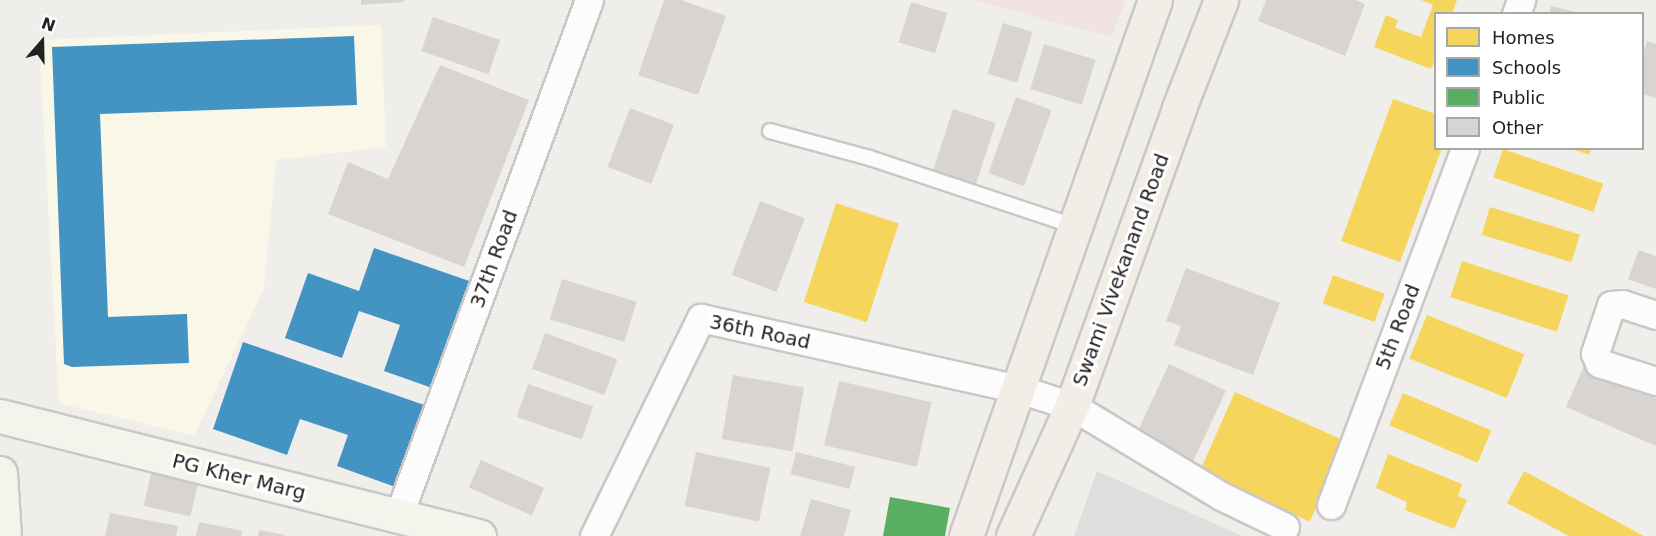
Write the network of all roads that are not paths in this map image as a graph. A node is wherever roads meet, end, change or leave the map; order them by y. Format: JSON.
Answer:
{"nodes":[{"id":1,"x":589,"y":0,"type":"edge"},
{"id":2,"x":1221,"y":0,"type":"edge"},
{"id":3,"x":1149,"y":2,"type":"edge"},
{"id":4,"x":770,"y":131,"type":"dead end"},
{"id":5,"x":1464,"y":150,"type":"edge"},
{"id":6,"x":1077,"y":227,"type":"junction"},
{"id":7,"x":1656,"y":315,"type":"edge"},
{"id":8,"x":1656,"y":381,"type":"edge"},
{"id":9,"x":1019,"y":390,"type":"junction"},
{"id":10,"x":1072,"y":406,"type":"junction"},
{"id":11,"x":0,"y":416,"type":"edge"},
{"id":12,"x":0,"y":473,"type":"edge"},
{"id":13,"x":1331,"y":506,"type":"dead end"},
{"id":14,"x":398,"y":517,"type":"junction"},
{"id":15,"x":1285,"y":527,"type":"dead end"},
{"id":16,"x":4,"y":536,"type":"edge"},
{"id":17,"x":479,"y":536,"type":"edge"},
{"id":18,"x":594,"y":536,"type":"edge"},
{"id":19,"x":966,"y":536,"type":"edge"},
{"id":20,"x":1013,"y":536,"type":"edge"}],
"edges":[{"from":1,"to":14,"type":"street","name":"37th Road"},
{"from":2,"to":10,"type":"main road","name":"Swami Vivekanand Road"},
{"from":3,"to":6,"type":"main road"},
{"from":4,"to":6,"type":"lane"},
{"from":5,"to":13,"type":"street","name":"5th Road"},
{"from":6,"to":9,"type":"main road"},
{"from":7,"to":8,"type":"street"},
{"from":9,"to":10,"type":"street"},
{"from":9,"to":18,"type":"street","name":"36th Road"},
{"from":9,"to":19,"type":"main road"},
{"from":10,"to":15,"type":"street"},
{"from":10,"to":20,"type":"main road","name":"Swami Vivekanand Road"},
{"from":11,"to":14,"type":"street","name":"PG Kher Marg"},
{"from":12,"to":16,"type":"street"},
{"from":14,"to":17,"type":"street","name":"PG Kher Marg"}]}
